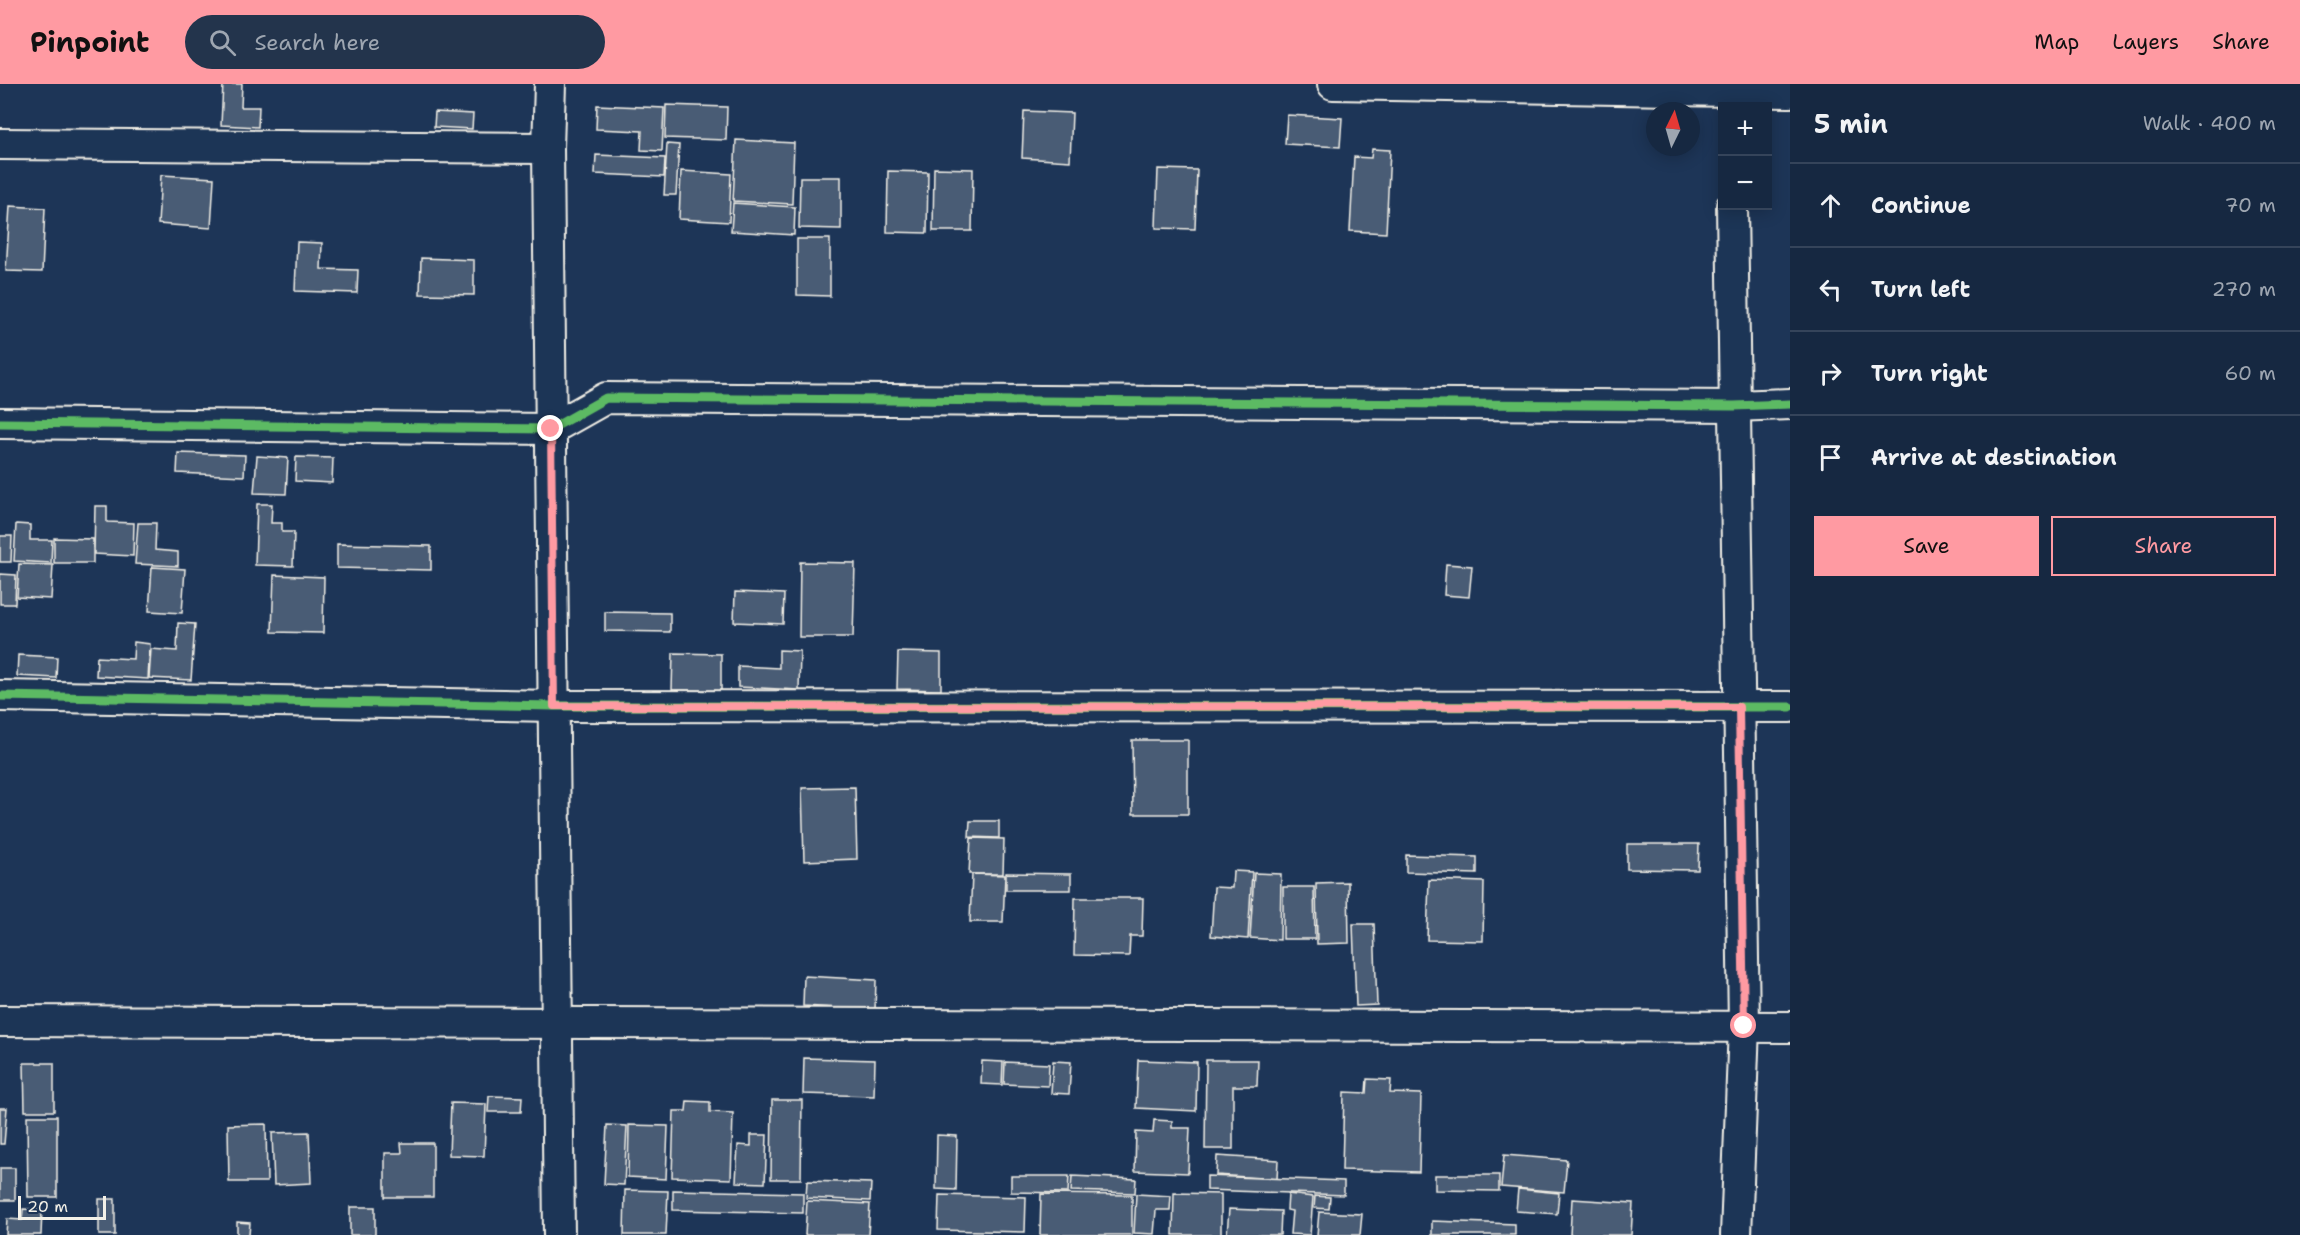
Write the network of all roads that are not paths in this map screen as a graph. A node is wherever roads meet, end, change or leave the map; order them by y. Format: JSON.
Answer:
{"nodes":[{"id":1,"x":550,"y":84,"type":"edge"},
{"id":2,"x":1333,"y":84,"type":"edge"},
{"id":3,"x":1790,"y":93,"type":"edge"},
{"id":4,"x":1731,"y":99,"type":"edge"},
{"id":5,"x":0,"y":144,"type":"edge"},
{"id":6,"x":548,"y":148,"type":"junction"},
{"id":7,"x":1732,"y":210,"type":"edge"},
{"id":8,"x":1790,"y":404,"type":"edge"},
{"id":9,"x":1734,"y":406,"type":"junction"},
{"id":10,"x":0,"y":423,"type":"edge"},
{"id":11,"x":551,"y":429,"type":"junction"},
{"id":12,"x":0,"y":696,"type":"edge"},
{"id":13,"x":554,"y":706,"type":"junction"},
{"id":14,"x":1739,"y":707,"type":"junction"},
{"id":15,"x":1790,"y":707,"type":"edge"},
{"id":16,"x":0,"y":1021,"type":"edge"},
{"id":17,"x":557,"y":1024,"type":"junction"},
{"id":18,"x":1744,"y":1026,"type":"junction"},
{"id":19,"x":1790,"y":1027,"type":"edge"},
{"id":20,"x":559,"y":1235,"type":"edge"},
{"id":21,"x":1736,"y":1235,"type":"edge"}],
"edges":[{"from":1,"to":6,"type":"street"},
{"from":2,"to":4,"type":"street"},
{"from":3,"to":4,"type":"street"},
{"from":5,"to":6,"type":"street"},
{"from":6,"to":11,"type":"street"},
{"from":7,"to":9,"type":"street"},
{"from":8,"to":9,"type":"street"},
{"from":9,"to":11,"type":"street"},
{"from":9,"to":14,"type":"street"},
{"from":10,"to":11,"type":"street"},
{"from":11,"to":13,"type":"street"},
{"from":12,"to":13,"type":"street"},
{"from":13,"to":14,"type":"street"},
{"from":13,"to":17,"type":"street"},
{"from":14,"to":15,"type":"street"},
{"from":14,"to":18,"type":"street"},
{"from":16,"to":17,"type":"street"},
{"from":17,"to":18,"type":"street"},
{"from":17,"to":20,"type":"street"},
{"from":18,"to":19,"type":"street"},
{"from":18,"to":21,"type":"street"}]}
